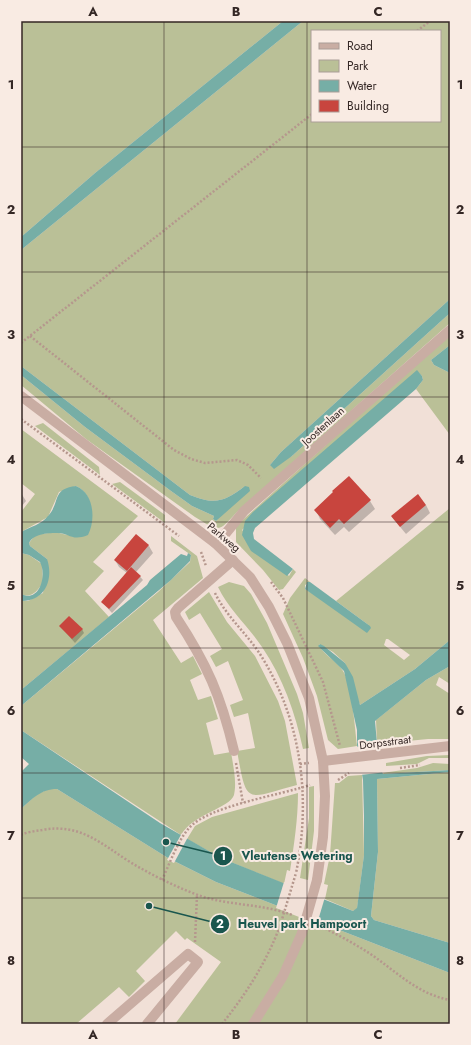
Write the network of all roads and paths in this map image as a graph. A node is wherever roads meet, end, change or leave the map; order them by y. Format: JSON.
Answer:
{"nodes":[{"id":1,"x":430,"y":21,"type":"edge"},
{"id":2,"x":419,"y":30,"type":"edge"},
{"id":3,"x":311,"y":115,"type":"edge"},
{"id":4,"x":450,"y":330,"type":"edge"},
{"id":5,"x":30,"y":336,"type":"junction"},
{"id":6,"x":21,"y":343,"type":"edge"},
{"id":7,"x":21,"y":396,"type":"edge"},
{"id":8,"x":21,"y":419,"type":"edge"},
{"id":9,"x":271,"y":488,"type":"junction"},
{"id":10,"x":183,"y":539,"type":"dead end"},
{"id":11,"x":215,"y":543,"type":"junction"},
{"id":12,"x":198,"y":550,"type":"dead end"},
{"id":13,"x":203,"y":553,"type":"dead end"},
{"id":14,"x":233,"y":560,"type":"junction"},
{"id":15,"x":210,"y":580,"type":"junction"},
{"id":16,"x":450,"y":746,"type":"edge"},
{"id":17,"x":234,"y":751,"type":"joint"},
{"id":18,"x":323,"y":761,"type":"junction"},
{"id":19,"x":303,"y":787,"type":"junction"},
{"id":20,"x":242,"y":803,"type":"junction"},
{"id":21,"x":21,"y":835,"type":"edge"},
{"id":22,"x":197,"y":894,"type":"dead end"},
{"id":23,"x":192,"y":958,"type":"junction"},
{"id":24,"x":107,"y":1024,"type":"edge"},
{"id":25,"x":147,"y":1024,"type":"edge"},
{"id":26,"x":222,"y":1024,"type":"edge"},
{"id":27,"x":253,"y":1024,"type":"edge"}],
"edges":[{"from":1,"to":2,"type":"path"},
{"from":3,"to":5,"type":"path"},
{"from":4,"to":9,"type":"street","name":"Joostenlaan"},
{"from":5,"to":6,"type":"path"},
{"from":5,"to":9,"type":"path"},
{"from":7,"to":11,"type":"street","name":"Parkweg"},
{"from":8,"to":10,"type":"path"},
{"from":9,"to":11,"type":"street","name":"Joostenlaan"},
{"from":11,"to":14,"type":"street","name":"Parkweg"},
{"from":12,"to":13,"type":"path"},
{"from":14,"to":15,"type":"street"},
{"from":14,"to":18,"type":"street","name":"Parkweg"},
{"from":15,"to":17,"type":"street"},
{"from":15,"to":19,"type":"path"},
{"from":16,"to":18,"type":"street","name":"Dorpsstraat"},
{"from":17,"to":20,"type":"path"},
{"from":18,"to":27,"type":"street","name":"Parkweg","bridge":true},
{"from":19,"to":20,"type":"path"},
{"from":19,"to":26,"type":"path","bridge":true},
{"from":20,"to":21,"type":"path"},
{"from":22,"to":23,"type":"path"},
{"from":23,"to":24,"type":"street"},
{"from":23,"to":25,"type":"street"}]}
